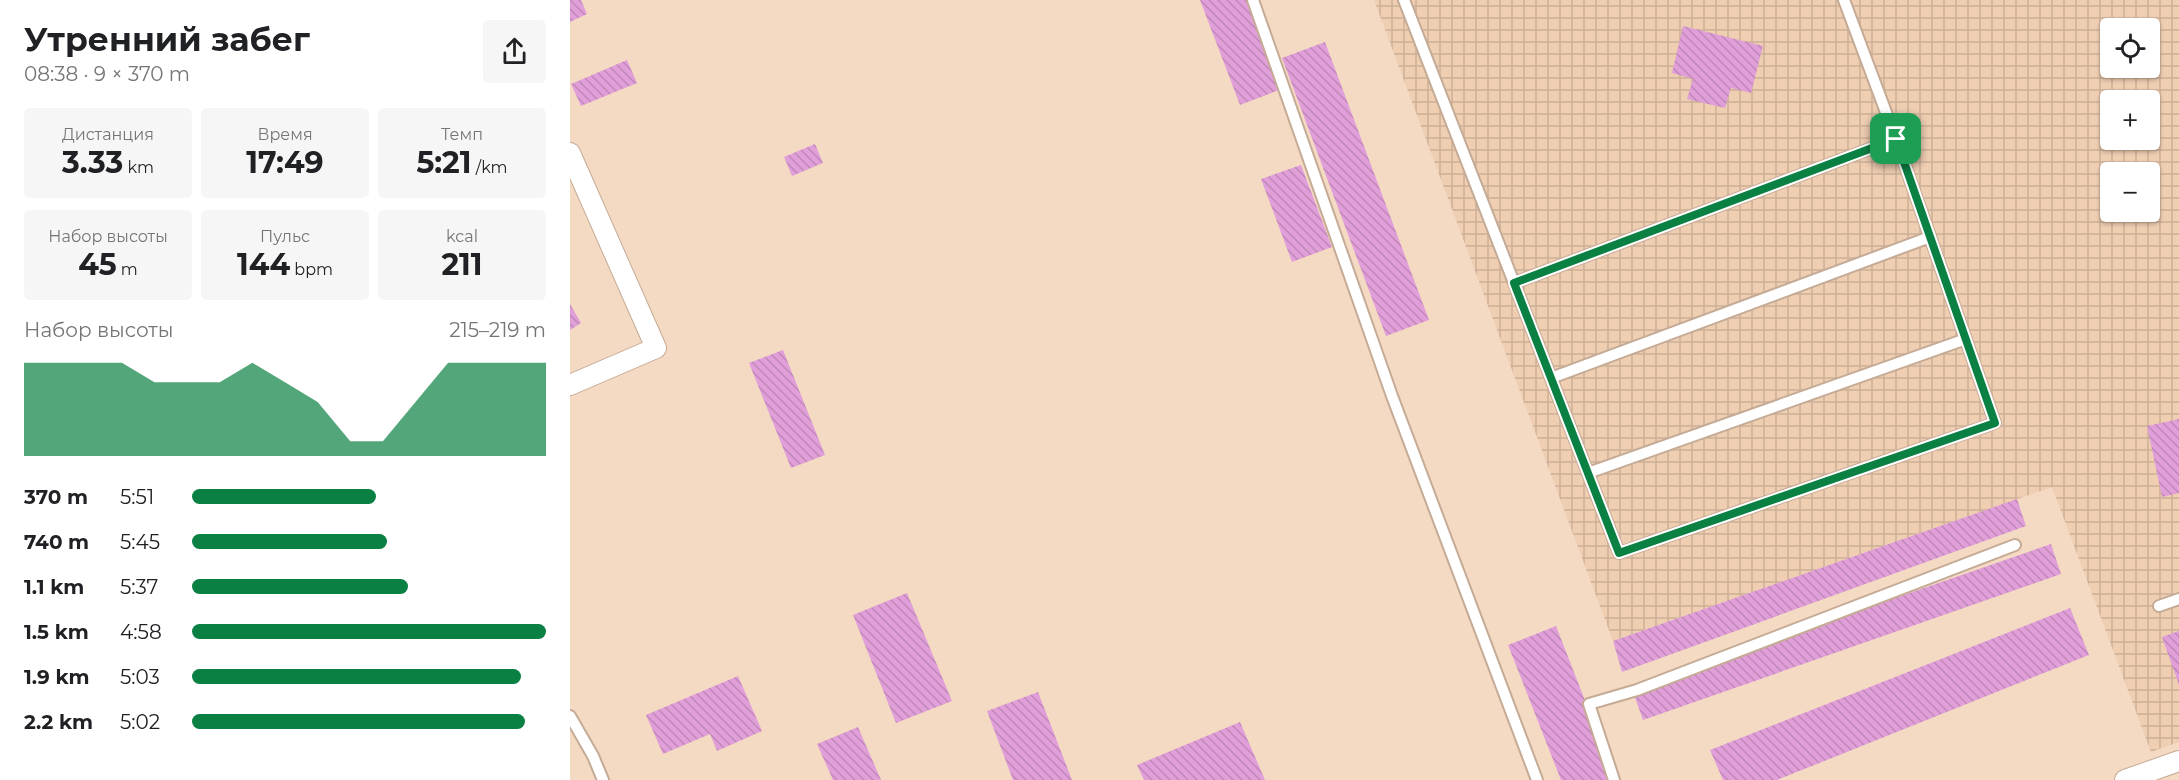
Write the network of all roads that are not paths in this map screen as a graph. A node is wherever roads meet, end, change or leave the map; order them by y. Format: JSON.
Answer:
{"nodes":[{"id":1,"x":1253,"y":0,"type":"edge"},
{"id":2,"x":1404,"y":0,"type":"edge"},
{"id":3,"x":1844,"y":0,"type":"edge"},
{"id":4,"x":1896,"y":139,"type":"junction"},
{"id":5,"x":570,"y":153,"type":"edge"},
{"id":6,"x":1930,"y":237,"type":"junction"},
{"id":7,"x":1514,"y":283,"type":"junction"},
{"id":8,"x":1966,"y":339,"type":"junction"},
{"id":9,"x":1551,"y":378,"type":"junction"},
{"id":10,"x":570,"y":385,"type":"edge"},
{"id":11,"x":1588,"y":473,"type":"junction"},
{"id":12,"x":2015,"y":545,"type":"dead end"},
{"id":13,"x":2179,"y":599,"type":"edge"},
{"id":14,"x":2159,"y":606,"type":"dead end"},
{"id":15,"x":570,"y":716,"type":"edge"},
{"id":16,"x":2179,"y":761,"type":"edge"},
{"id":17,"x":603,"y":780,"type":"edge"},
{"id":18,"x":1537,"y":780,"type":"edge"},
{"id":19,"x":1614,"y":780,"type":"edge"},
{"id":20,"x":2125,"y":780,"type":"edge"}],
"edges":[{"from":1,"to":18,"type":"lane"},
{"from":2,"to":7,"type":"lane"},
{"from":3,"to":4,"type":"lane"},
{"from":4,"to":6,"type":"lane"},
{"from":4,"to":7,"type":"lane"},
{"from":5,"to":10,"type":"street"},
{"from":6,"to":8,"type":"lane"},
{"from":6,"to":9,"type":"lane"},
{"from":7,"to":9,"type":"lane"},
{"from":8,"to":11,"type":"lane"},
{"from":8,"to":11,"type":"lane"},
{"from":9,"to":11,"type":"lane"},
{"from":12,"to":19,"type":"lane"},
{"from":13,"to":14,"type":"lane"},
{"from":15,"to":17,"type":"lane"},
{"from":16,"to":20,"type":"street"}]}
